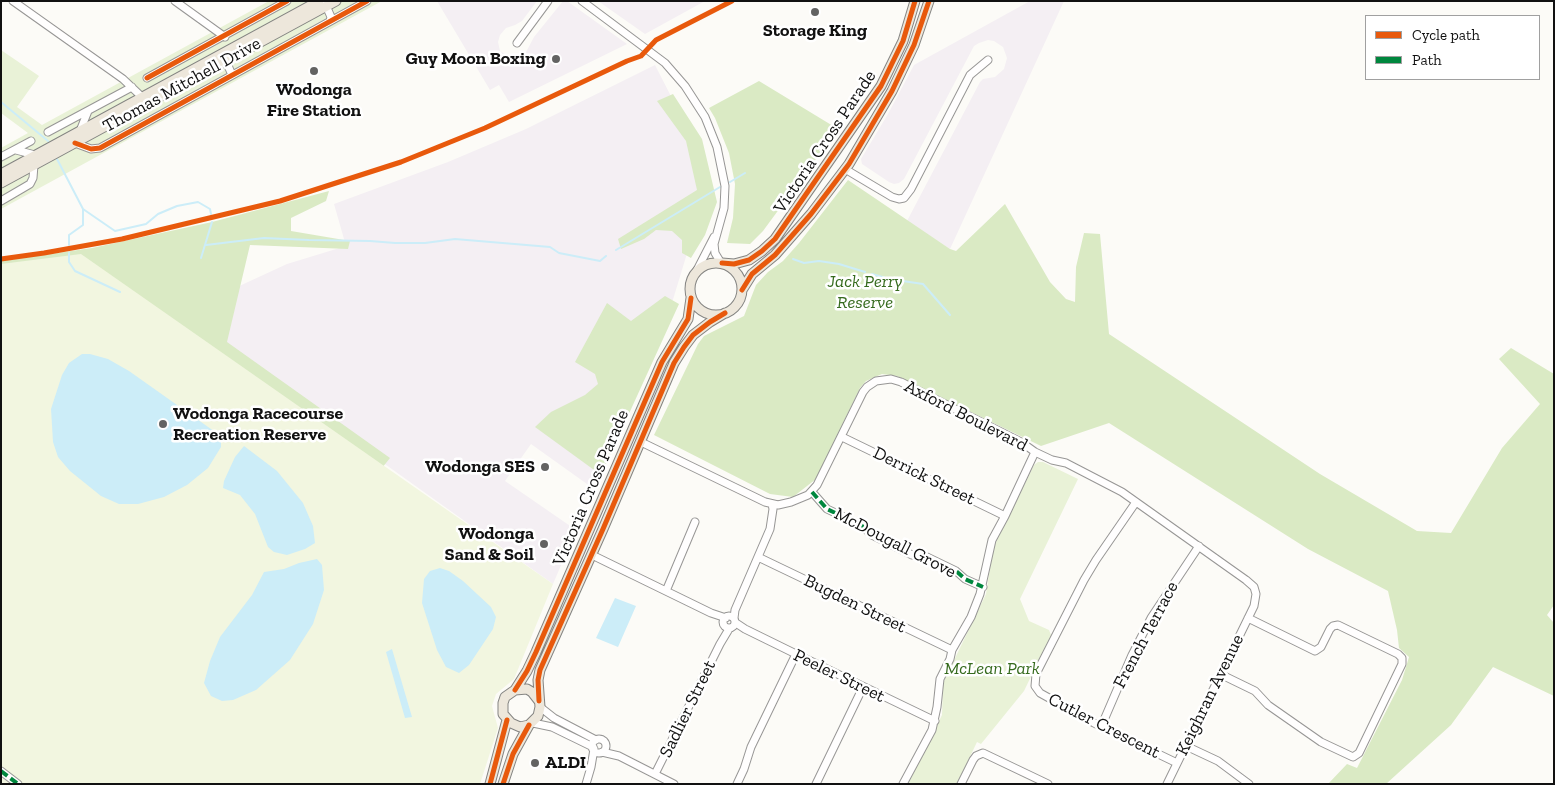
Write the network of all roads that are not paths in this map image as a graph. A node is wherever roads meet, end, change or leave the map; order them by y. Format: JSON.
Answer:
{"nodes":[{"id":1,"x":13,"y":1,"type":"edge"},
{"id":2,"x":175,"y":1,"type":"edge"},
{"id":3,"x":287,"y":1,"type":"edge"},
{"id":4,"x":336,"y":1,"type":"edge"},
{"id":5,"x":367,"y":1,"type":"edge"},
{"id":6,"x":548,"y":1,"type":"edge"},
{"id":7,"x":582,"y":1,"type":"edge"},
{"id":8,"x":915,"y":1,"type":"edge"},
{"id":9,"x":929,"y":1,"type":"edge"},
{"id":10,"x":320,"y":4,"type":"edge"},
{"id":11,"x":292,"y":15,"type":"junction"},
{"id":12,"x":330,"y":21,"type":"junction"},
{"id":13,"x":285,"y":29,"type":"junction"},
{"id":14,"x":224,"y":36,"type":"junction"},
{"id":15,"x":517,"y":43,"type":"dead end"},
{"id":16,"x":286,"y":46,"type":"junction"},
{"id":17,"x":226,"y":56,"type":"junction"},
{"id":18,"x":988,"y":60,"type":"dead end"},
{"id":19,"x":167,"y":67,"type":"junction"},
{"id":20,"x":235,"y":73,"type":"junction"},
{"id":21,"x":148,"y":78,"type":"dead end"},
{"id":22,"x":132,"y":87,"type":"junction"},
{"id":23,"x":160,"y":87,"type":"junction"},
{"id":24,"x":171,"y":91,"type":"junction"},
{"id":25,"x":145,"y":100,"type":"junction"},
{"id":26,"x":88,"y":110,"type":"junction"},
{"id":27,"x":80,"y":131,"type":"junction"},
{"id":28,"x":48,"y":132,"type":"dead end"},
{"id":29,"x":31,"y":142,"type":"dead end"},
{"id":30,"x":75,"y":143,"type":"junction"},
{"id":31,"x":16,"y":150,"type":"junction"},
{"id":32,"x":35,"y":155,"type":"junction"},
{"id":33,"x":1,"y":157,"type":"edge"},
{"id":34,"x":34,"y":166,"type":"junction"},
{"id":35,"x":845,"y":168,"type":"junction"},
{"id":36,"x":1,"y":174,"type":"edge"},
{"id":37,"x":1,"y":184,"type":"edge"},
{"id":38,"x":1,"y":201,"type":"edge"},
{"id":39,"x":717,"y":231,"type":"junction"},
{"id":40,"x":721,"y":263,"type":"junction"},
{"id":41,"x":697,"y":270,"type":"junction"},
{"id":42,"x":742,"y":290,"type":"junction"},
{"id":43,"x":691,"y":298,"type":"junction"},
{"id":44,"x":726,"y":313,"type":"junction"},
{"id":45,"x":629,"y":436,"type":"junction"},
{"id":46,"x":842,"y":437,"type":"junction"},
{"id":47,"x":641,"y":442,"type":"junction"},
{"id":48,"x":1035,"y":452,"type":"junction"},
{"id":49,"x":812,"y":492,"type":"junction"},
{"id":50,"x":1136,"y":502,"type":"junction"},
{"id":51,"x":772,"y":504,"type":"junction"},
{"id":52,"x":1005,"y":516,"type":"junction"},
{"id":53,"x":695,"y":522,"type":"dead end"},
{"id":54,"x":591,"y":524,"type":"junction"},
{"id":55,"x":604,"y":529,"type":"junction"},
{"id":56,"x":1199,"y":546,"type":"junction"},
{"id":57,"x":592,"y":554,"type":"junction"},
{"id":58,"x":758,"y":557,"type":"junction"},
{"id":59,"x":983,"y":587,"type":"junction"},
{"id":60,"x":666,"y":591,"type":"junction"},
{"id":61,"x":1254,"y":606,"type":"joint"},
{"id":62,"x":1248,"y":618,"type":"junction"},
{"id":63,"x":729,"y":622,"type":"junction"},
{"id":64,"x":952,"y":650,"type":"junction"},
{"id":65,"x":796,"y":654,"type":"junction"},
{"id":66,"x":1220,"y":674,"type":"junction"},
{"id":67,"x":863,"y":687,"type":"junction"},
{"id":68,"x":515,"y":690,"type":"junction"},
{"id":69,"x":540,"y":704,"type":"junction"},
{"id":70,"x":507,"y":720,"type":"junction"},
{"id":71,"x":935,"y":720,"type":"junction"},
{"id":72,"x":531,"y":724,"type":"junction"},
{"id":73,"x":1101,"y":727,"type":"junction"},
{"id":74,"x":596,"y":740,"type":"junction"},
{"id":75,"x":606,"y":744,"type":"junction"},
{"id":76,"x":1186,"y":746,"type":"junction"},
{"id":77,"x":593,"y":748,"type":"junction"},
{"id":78,"x":602,"y":752,"type":"junction"},
{"id":79,"x":619,"y":756,"type":"junction"},
{"id":80,"x":1177,"y":763,"type":"junction"},
{"id":81,"x":591,"y":767,"type":"junction"},
{"id":82,"x":4,"y":774,"type":"edge"},
{"id":83,"x":655,"y":774,"type":"junction"},
{"id":84,"x":2,"y":784,"type":"edge"},
{"id":85,"x":18,"y":784,"type":"edge"},
{"id":86,"x":490,"y":784,"type":"edge"},
{"id":87,"x":504,"y":784,"type":"edge"},
{"id":88,"x":586,"y":784,"type":"edge"},
{"id":89,"x":674,"y":784,"type":"edge"},
{"id":90,"x":737,"y":784,"type":"edge"},
{"id":91,"x":816,"y":784,"type":"edge"},
{"id":92,"x":903,"y":784,"type":"edge"},
{"id":93,"x":961,"y":784,"type":"edge"},
{"id":94,"x":1048,"y":784,"type":"edge"},
{"id":95,"x":1167,"y":784,"type":"edge"},
{"id":96,"x":1249,"y":784,"type":"edge"}],
"edges":[{"from":1,"to":22,"type":"street"},
{"from":2,"to":14,"type":"street"},
{"from":3,"to":14,"type":"street","name":"Thomas Mitchell Drive"},
{"from":4,"to":10,"type":"main road","name":"Thomas Mitchell Drive"},
{"from":5,"to":12,"type":"street"},
{"from":6,"to":15,"type":"street"},
{"from":7,"to":39,"type":"street"},
{"from":8,"to":40,"type":"main road","name":"Victoria Cross Parade"},
{"from":9,"to":35,"type":"main road","name":"Victoria Cross Parade"},
{"from":10,"to":11,"type":"main road","name":"Thomas Mitchell Drive"},
{"from":10,"to":12,"type":"street"},
{"from":10,"to":13,"type":"main road","name":"Thomas Mitchell Drive"},
{"from":11,"to":13,"type":"main road"},
{"from":11,"to":17,"type":"main road","name":"Thomas Mitchell Drive"},
{"from":12,"to":16,"type":"street"},
{"from":13,"to":16,"type":"street"},
{"from":13,"to":17,"type":"main road","name":"Thomas Mitchell Drive"},
{"from":14,"to":19,"type":"street","name":"Thomas Mitchell Drive"},
{"from":16,"to":20,"type":"street"},
{"from":17,"to":20,"type":"street"},
{"from":17,"to":23,"type":"main road","name":"Thomas Mitchell Drive"},
{"from":17,"to":24,"type":"main road","name":"Thomas Mitchell Drive"},
{"from":18,"to":35,"type":"street"},
{"from":19,"to":21,"type":"street","name":"Thomas Mitchell Drive"},
{"from":19,"to":23,"type":"street","name":"Thomas Mitchell Drive"},
{"from":20,"to":30,"type":"street"},
{"from":22,"to":25,"type":"street"},
{"from":22,"to":26,"type":"street","name":"Thomas Mitchell Drive"},
{"from":23,"to":24,"type":"main road"},
{"from":23,"to":25,"type":"main road","name":"Thomas Mitchell Drive"},
{"from":24,"to":25,"type":"main road","name":"Thomas Mitchell Drive"},
{"from":25,"to":27,"type":"main road","name":"Thomas Mitchell Drive"},
{"from":25,"to":30,"type":"main road","name":"Thomas Mitchell Drive"},
{"from":26,"to":27,"type":"street","name":"Thomas Mitchell Drive"},
{"from":26,"to":28,"type":"street","name":"Thomas Mitchell Drive"},
{"from":27,"to":32,"type":"main road","name":"Thomas Mitchell Drive"},
{"from":29,"to":31,"type":"street"},
{"from":30,"to":34,"type":"main road","name":"Thomas Mitchell Drive"},
{"from":31,"to":32,"type":"street"},
{"from":31,"to":33,"type":"street"},
{"from":32,"to":34,"type":"main road"},
{"from":32,"to":36,"type":"main road","name":"Thomas Mitchell Drive"},
{"from":34,"to":37,"type":"main road","name":"Thomas Mitchell Drive"},
{"from":34,"to":38,"type":"street"},
{"from":35,"to":42,"type":"main road","name":"Victoria Cross Parade"},
{"from":39,"to":40,"type":"street"},
{"from":39,"to":41,"type":"street"},
{"from":40,"to":41,"type":"main road"},
{"from":40,"to":42,"type":"main road"},
{"from":41,"to":43,"type":"main road"},
{"from":42,"to":44,"type":"main road"},
{"from":43,"to":44,"type":"main road"},
{"from":43,"to":45,"type":"main road","name":"Victoria Cross Parade"},
{"from":44,"to":47,"type":"main road","name":"Victoria Cross Parade"},
{"from":45,"to":47,"type":"main road"},
{"from":45,"to":54,"type":"main road","name":"Victoria Cross Parade"},
{"from":46,"to":48,"type":"street","name":"Axford Boulevard"},
{"from":46,"to":49,"type":"street","name":"Axford Boulevard"},
{"from":46,"to":52,"type":"street","name":"Derrick Street"},
{"from":47,"to":51,"type":"street"},
{"from":47,"to":55,"type":"main road","name":"Victoria Cross Parade"},
{"from":48,"to":50,"type":"street","name":"Axford Boulevard"},
{"from":48,"to":52,"type":"street"},
{"from":49,"to":51,"type":"street"},
{"from":49,"to":59,"type":"street","name":"McDougall Grove"},
{"from":50,"to":56,"type":"street","name":"Axford Boulevard"},
{"from":50,"to":73,"type":"street","name":"Cutler Crescent"},
{"from":51,"to":58,"type":"street","name":"Sadlier Street"},
{"from":52,"to":59,"type":"street"},
{"from":53,"to":60,"type":"street"},
{"from":54,"to":55,"type":"main road"},
{"from":54,"to":68,"type":"main road","name":"Victoria Cross Parade"},
{"from":55,"to":57,"type":"main road","name":"Victoria Cross Parade"},
{"from":56,"to":61,"type":"street","name":"Axford Boulevard"},
{"from":56,"to":73,"type":"street","name":"French Terrace"},
{"from":57,"to":60,"type":"street","name":"Peeler Street"},
{"from":57,"to":69,"type":"main road","name":"Victoria Cross Parade"},
{"from":58,"to":63,"type":"street","name":"Sadlier Street"},
{"from":58,"to":64,"type":"street","name":"Bugden Street"},
{"from":59,"to":64,"type":"street"},
{"from":60,"to":63,"type":"street","name":"Peeler Street"},
{"from":61,"to":62,"type":"street","name":"Keighran Avenue"},
{"from":62,"to":66,"type":"street","name":"Keighran Avenue"},
{"from":62,"to":66,"type":"street"},
{"from":63,"to":65,"type":"street","name":"Peeler Street"},
{"from":63,"to":83,"type":"street","name":"Sadlier Street"},
{"from":64,"to":71,"type":"street"},
{"from":65,"to":67,"type":"street","name":"Peeler Street"},
{"from":65,"to":90,"type":"street"},
{"from":66,"to":76,"type":"street","name":"Keighran Avenue"},
{"from":67,"to":71,"type":"street","name":"Peeler Street"},
{"from":67,"to":91,"type":"street"},
{"from":68,"to":69,"type":"main road"},
{"from":68,"to":70,"type":"main road"},
{"from":69,"to":72,"type":"main road"},
{"from":69,"to":74,"type":"street"},
{"from":70,"to":72,"type":"main road"},
{"from":70,"to":86,"type":"main road"},
{"from":71,"to":92,"type":"street"},
{"from":72,"to":77,"type":"street"},
{"from":72,"to":87,"type":"main road"},
{"from":73,"to":80,"type":"street","name":"Cutler Crescent"},
{"from":74,"to":75,"type":"street"},
{"from":74,"to":77,"type":"street"},
{"from":75,"to":78,"type":"street"},
{"from":75,"to":79,"type":"street"},
{"from":76,"to":80,"type":"street","name":"Keighran Avenue"},
{"from":76,"to":96,"type":"street"},
{"from":77,"to":78,"type":"street"},
{"from":77,"to":81,"type":"street"},
{"from":78,"to":79,"type":"street"},
{"from":78,"to":81,"type":"street"},
{"from":79,"to":83,"type":"street"},
{"from":80,"to":95,"type":"street","name":"Keighran Avenue"},
{"from":81,"to":88,"type":"street"},
{"from":82,"to":84,"type":"street"},
{"from":82,"to":85,"type":"street"},
{"from":83,"to":89,"type":"street"},
{"from":93,"to":94,"type":"street"}]}
